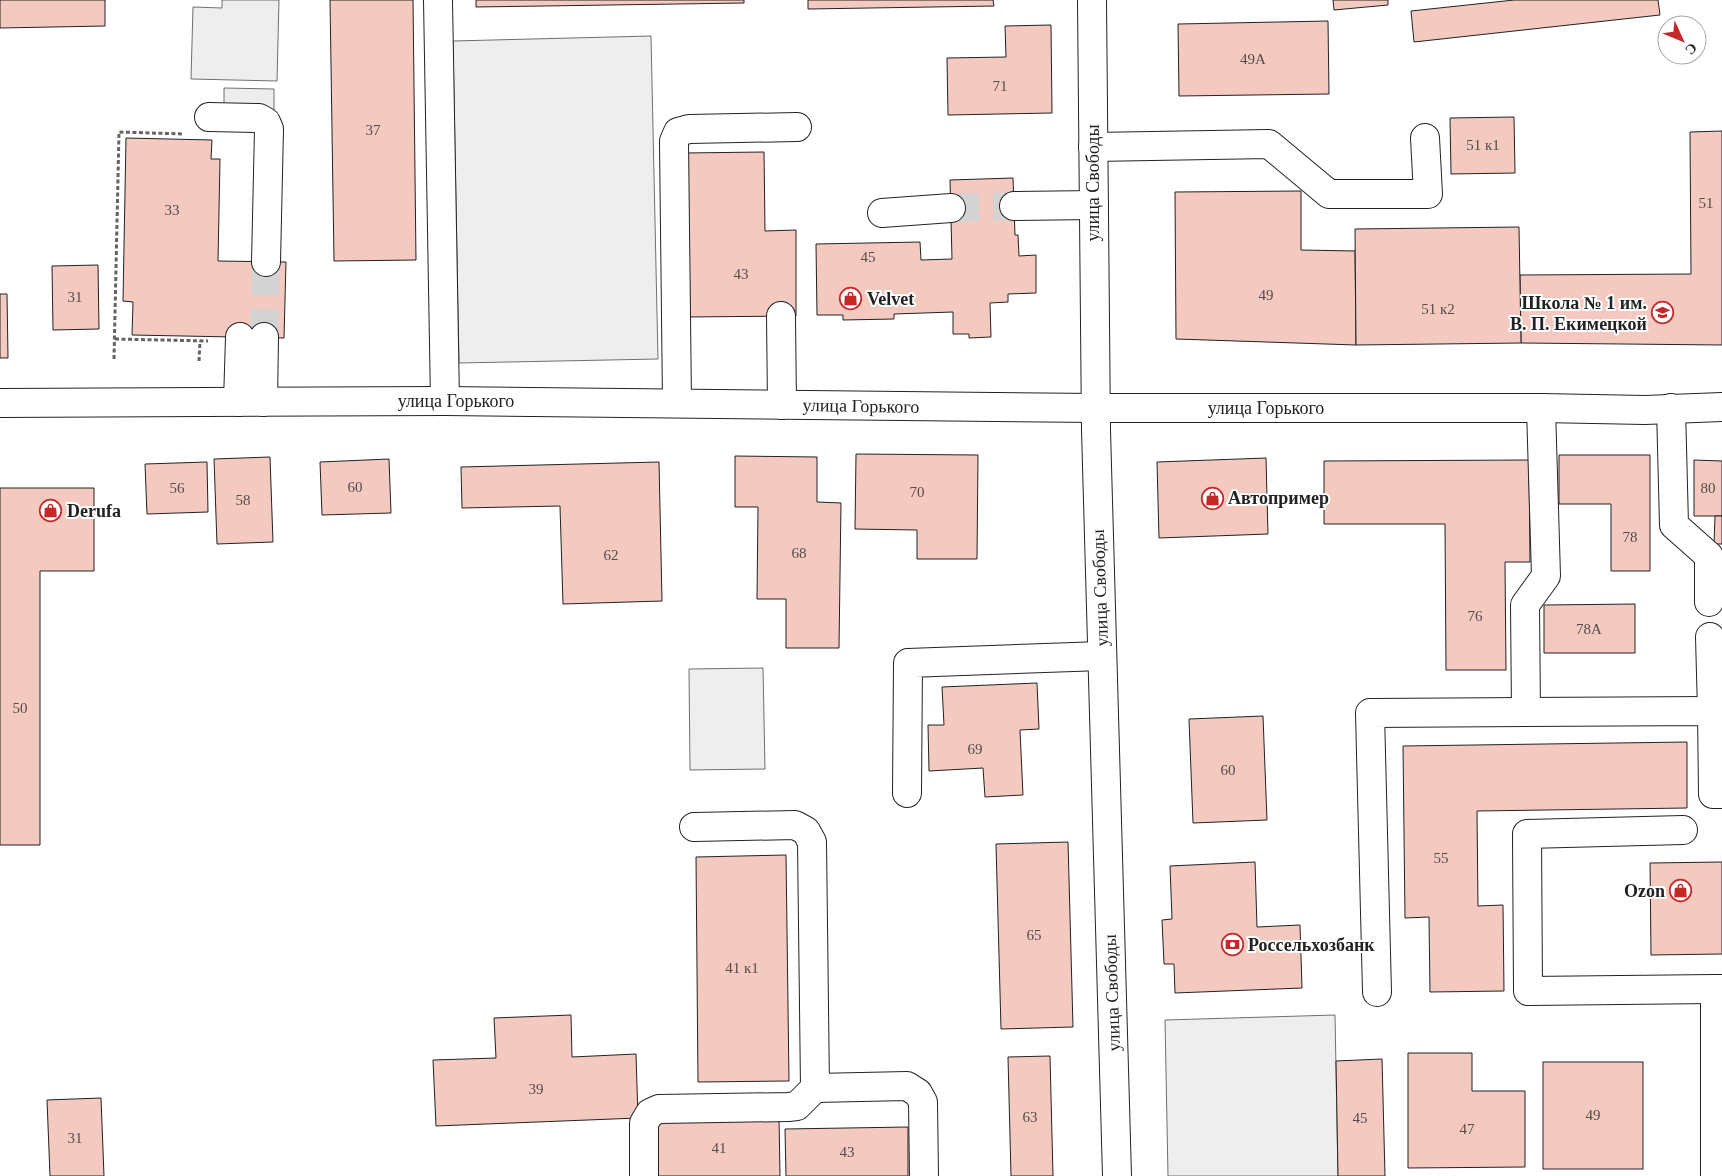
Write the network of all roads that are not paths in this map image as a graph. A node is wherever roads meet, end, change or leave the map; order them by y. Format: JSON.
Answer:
{"nodes":[{"id":1,"x":438,"y":0,"type":"edge"},
{"id":2,"x":1092,"y":0,"type":"edge"},
{"id":3,"x":209,"y":117,"type":"road end"},
{"id":4,"x":797,"y":127,"type":"dead end"},
{"id":5,"x":1425,"y":138,"type":"dead end"},
{"id":6,"x":1093,"y":147,"type":"junction"},
{"id":7,"x":1094,"y":205,"type":"junction"},
{"id":8,"x":1014,"y":206,"type":"tunnel mouth"},
{"id":9,"x":950,"y":208,"type":"tunnel mouth"},
{"id":10,"x":882,"y":212,"type":"dead end"},
{"id":11,"x":266,"y":262,"type":"tunnel mouth"},
{"id":12,"x":781,"y":316,"type":"dead end"},
{"id":13,"x":248,"y":339,"type":"tunnel mouth"},
{"id":14,"x":445,"y":400,"type":"junction"},
{"id":15,"x":251,"y":402,"type":"junction"},
{"id":16,"x":0,"y":403,"type":"edge"},
{"id":17,"x":678,"y":403,"type":"junction"},
{"id":18,"x":782,"y":404,"type":"junction"},
{"id":19,"x":1722,"y":407,"type":"edge"},
{"id":20,"x":1095,"y":408,"type":"junction"},
{"id":21,"x":1541,"y":408,"type":"junction"},
{"id":22,"x":1671,"y":408,"type":"junction"},
{"id":23,"x":1709,"y":602,"type":"dead end"},
{"id":24,"x":1710,"y":637,"type":"dead end"},
{"id":25,"x":1102,"y":656,"type":"junction"},
{"id":26,"x":1712,"y":711,"type":"junction"},
{"id":27,"x":1526,"y":712,"type":"junction"},
{"id":28,"x":907,"y":793,"type":"dead end"},
{"id":29,"x":1722,"y":794,"type":"edge"},
{"id":30,"x":694,"y":827,"type":"dead end"},
{"id":31,"x":1683,"y":830,"type":"dead end"},
{"id":32,"x":1719,"y":989,"type":"edge"},
{"id":33,"x":1377,"y":992,"type":"dead end"},
{"id":34,"x":815,"y":1088,"type":"junction"},
{"id":35,"x":644,"y":1176,"type":"edge"},
{"id":36,"x":924,"y":1176,"type":"edge"},
{"id":37,"x":1117,"y":1176,"type":"edge"},
{"id":38,"x":1715,"y":1176,"type":"edge"}],
"edges":[{"from":1,"to":14,"type":"street"},
{"from":2,"to":6,"type":"street","name":"улица Свободы"},
{"from":3,"to":11,"type":"street"},
{"from":4,"to":17,"type":"street"},
{"from":5,"to":6,"type":"street"},
{"from":6,"to":7,"type":"street","name":"улица Свободы"},
{"from":7,"to":8,"type":"street"},
{"from":7,"to":20,"type":"street","name":"улица Свободы"},
{"from":9,"to":10,"type":"street"},
{"from":12,"to":18,"type":"street"},
{"from":13,"to":15,"type":"street"},
{"from":14,"to":15,"type":"street","name":"улица Горького"},
{"from":14,"to":17,"type":"street","name":"улица Горького"},
{"from":15,"to":16,"type":"street","name":"улица Горького"},
{"from":17,"to":18,"type":"street","name":"улица Горького"},
{"from":18,"to":20,"type":"street","name":"улица Горького"},
{"from":19,"to":22,"type":"street","name":"улица Горького"},
{"from":20,"to":21,"type":"street","name":"улица Горького"},
{"from":20,"to":25,"type":"street","name":"улица Свободы"},
{"from":21,"to":22,"type":"street","name":"улица Горького"},
{"from":21,"to":27,"type":"street"},
{"from":22,"to":23,"type":"street"},
{"from":24,"to":26,"type":"street"},
{"from":25,"to":28,"type":"street"},
{"from":25,"to":37,"type":"street","name":"улица Свободы"},
{"from":26,"to":27,"type":"street"},
{"from":26,"to":29,"type":"street"},
{"from":27,"to":33,"type":"street"},
{"from":30,"to":34,"type":"street"},
{"from":31,"to":32,"type":"street"},
{"from":32,"to":38,"type":"street"},
{"from":34,"to":35,"type":"street"},
{"from":34,"to":36,"type":"street"}]}
